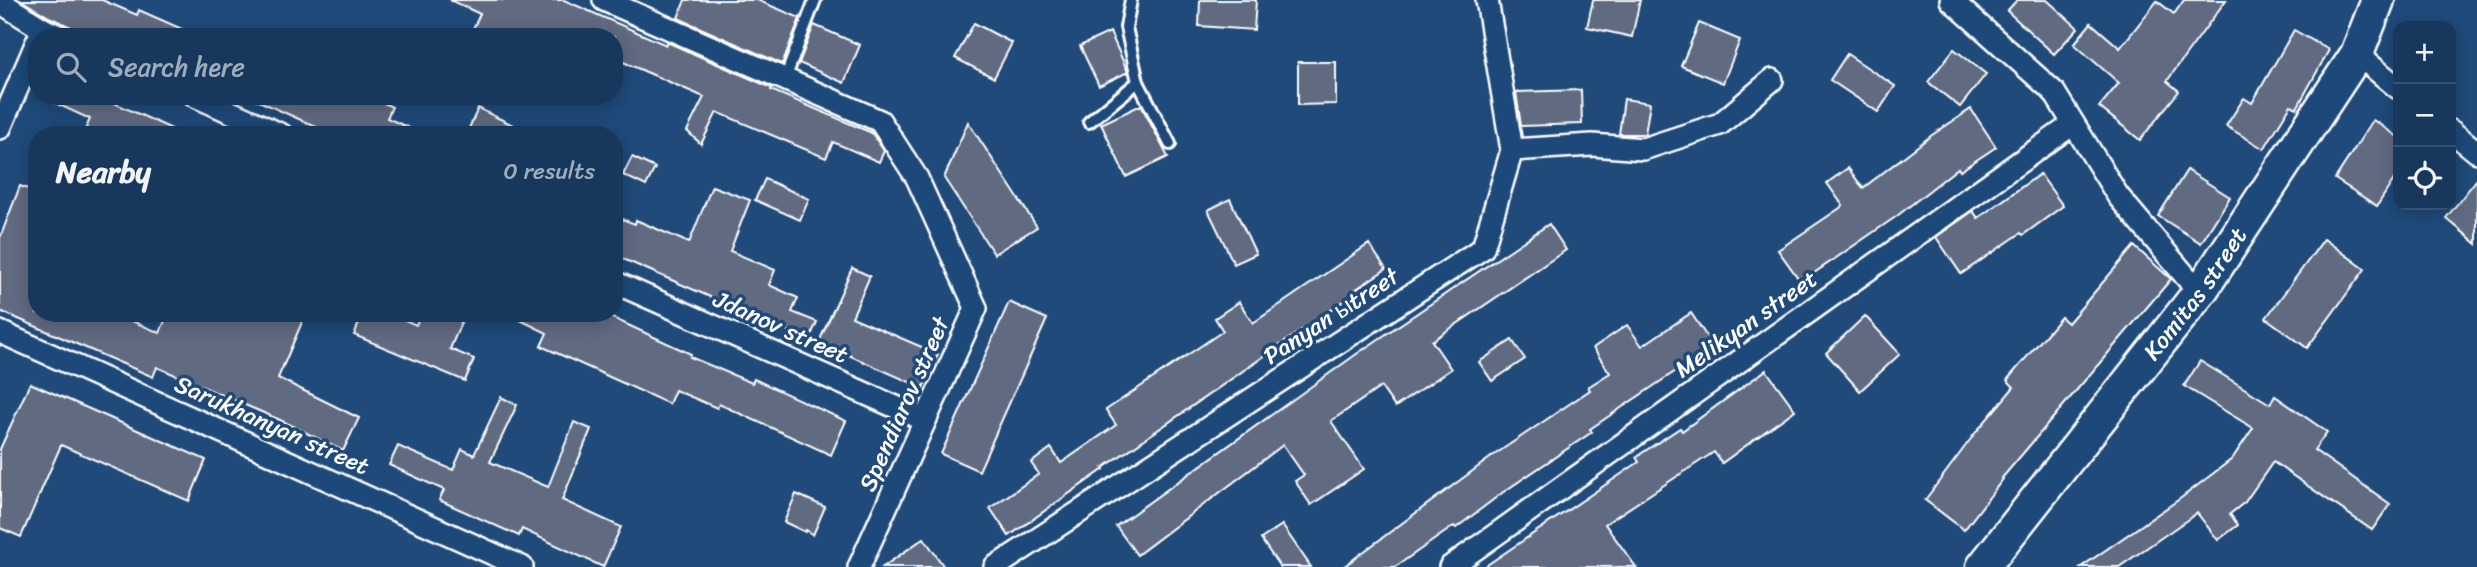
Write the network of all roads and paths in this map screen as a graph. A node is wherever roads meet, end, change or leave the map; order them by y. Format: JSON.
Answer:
{"nodes":[{"id":1,"x":604,"y":0,"type":"edge"},
{"id":2,"x":815,"y":0,"type":"edge"},
{"id":3,"x":1131,"y":0,"type":"edge"},
{"id":4,"x":1487,"y":0,"type":"edge"},
{"id":5,"x":1951,"y":0,"type":"edge"},
{"id":6,"x":2378,"y":0,"type":"edge"},
{"id":7,"x":0,"y":2,"type":"edge"},
{"id":8,"x":34,"y":28,"type":"edge"},
{"id":9,"x":2357,"y":54,"type":"junction"},
{"id":10,"x":28,"y":71,"type":"edge"},
{"id":11,"x":785,"y":79,"type":"junction"},
{"id":12,"x":1772,"y":80,"type":"dead end"},
{"id":13,"x":1138,"y":82,"type":"junction"},
{"id":14,"x":2393,"y":84,"type":"edge"},
{"id":15,"x":215,"y":105,"type":"edge"},
{"id":16,"x":1088,"y":122,"type":"dead end"},
{"id":17,"x":2073,"y":124,"type":"junction"},
{"id":18,"x":262,"y":126,"type":"edge"},
{"id":19,"x":0,"y":128,"type":"edge"},
{"id":20,"x":2456,"y":135,"type":"edge"},
{"id":21,"x":1170,"y":144,"type":"dead end"},
{"id":22,"x":1511,"y":150,"type":"junction"},
{"id":23,"x":2477,"y":152,"type":"edge"},
{"id":24,"x":623,"y":286,"type":"edge"},
{"id":25,"x":2199,"y":292,"type":"junction"},
{"id":26,"x":0,"y":332,"type":"edge"},
{"id":27,"x":925,"y":420,"type":"junction"},
{"id":28,"x":522,"y":567,"type":"edge"},
{"id":29,"x":859,"y":567,"type":"edge"},
{"id":30,"x":995,"y":567,"type":"edge"},
{"id":31,"x":1450,"y":567,"type":"edge"},
{"id":32,"x":1983,"y":567,"type":"edge"}],
"edges":[{"from":1,"to":11,"type":"street","name":"Spendiarov street"},
{"from":2,"to":11,"type":"lane"},
{"from":3,"to":13,"type":"lane"},
{"from":4,"to":22,"type":"street","name":"Panyan ыtreet"},
{"from":5,"to":17,"type":"street"},
{"from":6,"to":9,"type":"main road","name":"Komitas street"},
{"from":7,"to":8,"type":"street"},
{"from":9,"to":14,"type":"street"},
{"from":9,"to":25,"type":"main road","name":"Komitas street"},
{"from":10,"to":19,"type":"street"},
{"from":11,"to":27,"type":"street","name":"Spendiarov street"},
{"from":12,"to":22,"type":"street"},
{"from":13,"to":16,"type":"lane"},
{"from":13,"to":21,"type":"lane"},
{"from":15,"to":18,"type":"street"},
{"from":17,"to":25,"type":"street"},
{"from":17,"to":31,"type":"street","name":"Melikyan street"},
{"from":20,"to":23,"type":"street"},
{"from":22,"to":30,"type":"street","name":"Panyan ыtreet"},
{"from":24,"to":27,"type":"street","name":"Jdanov street"},
{"from":25,"to":32,"type":"main road","name":"Komitas street"},
{"from":26,"to":28,"type":"street","name":"Sarukhanyan street"},
{"from":27,"to":29,"type":"street","name":"Spendiarov street"}]}
